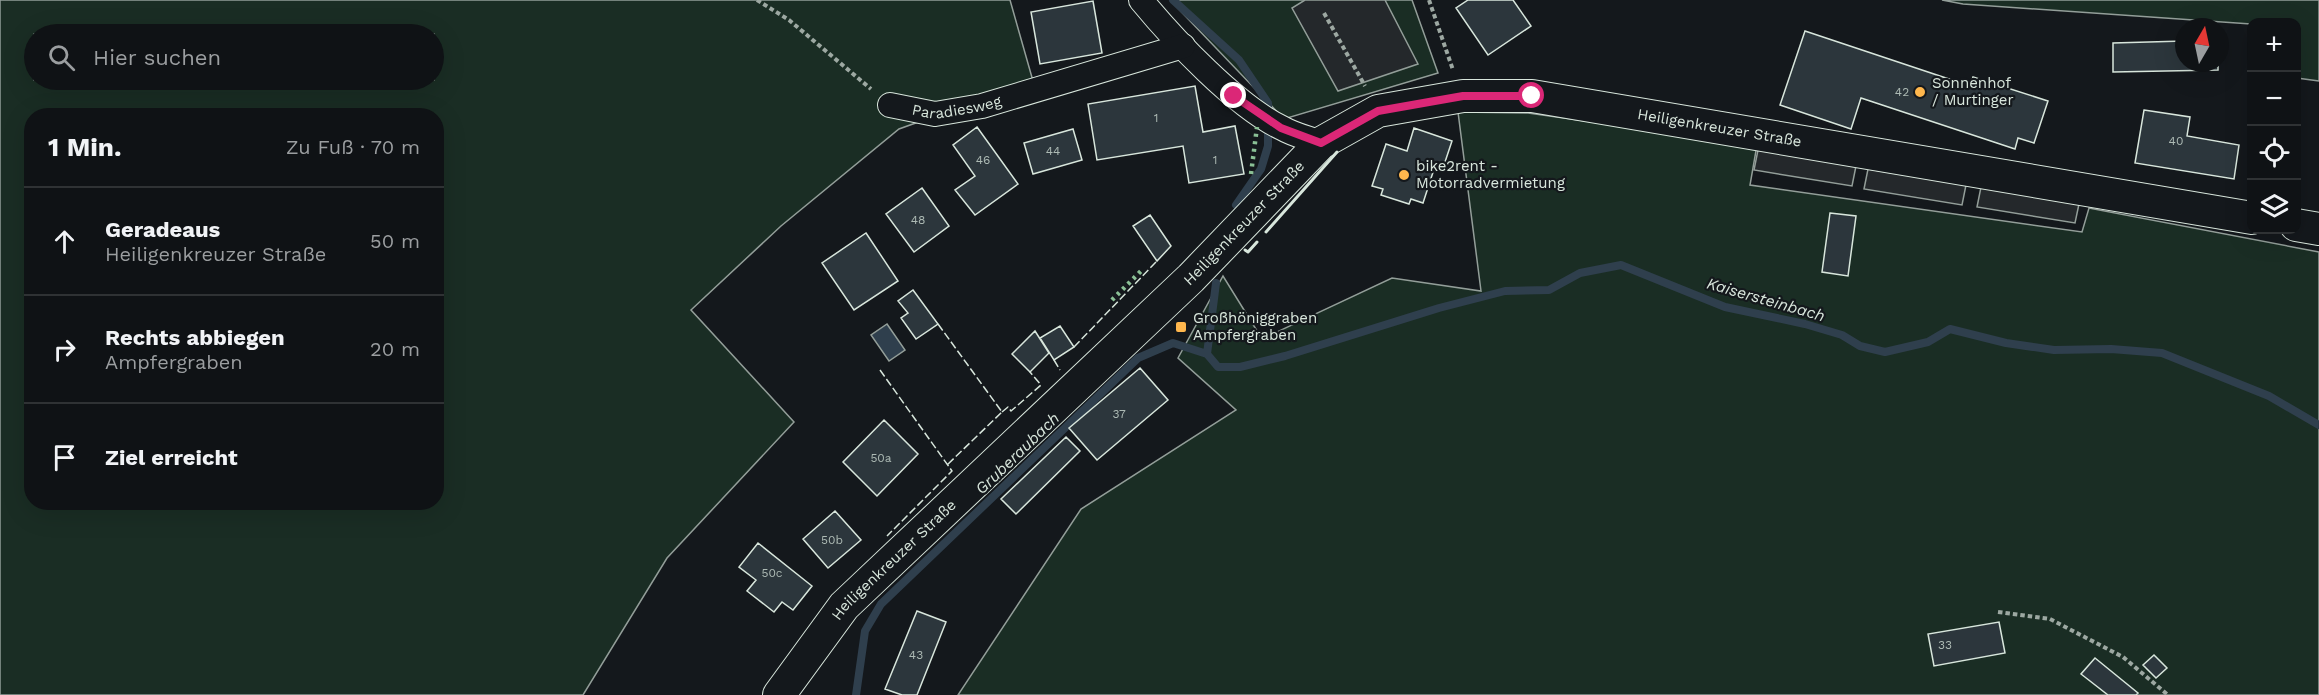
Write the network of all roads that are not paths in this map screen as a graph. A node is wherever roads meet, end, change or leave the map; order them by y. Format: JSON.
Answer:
{"nodes":[{"id":1,"x":1141,"y":0,"type":"edge"},
{"id":2,"x":1183,"y":46,"type":"junction"},
{"id":3,"x":890,"y":105,"type":"road end"},
{"id":4,"x":1321,"y":143,"type":"junction"},
{"id":5,"x":2247,"y":217,"type":"edge"},
{"id":6,"x":2301,"y":226,"type":"edge"},
{"id":7,"x":2319,"y":229,"type":"edge"},
{"id":8,"x":779,"y":695,"type":"edge"}],
"edges":[{"from":1,"to":2,"type":"street"},
{"from":2,"to":3,"type":"street","name":"Paradiesweg"},
{"from":2,"to":4,"type":"street"},
{"from":4,"to":5,"type":"street","name":"Heiligenkreuzer Straße"},
{"from":4,"to":8,"type":"street","name":"Heiligenkreuzer Straße"},
{"from":6,"to":7,"type":"street"}]}
